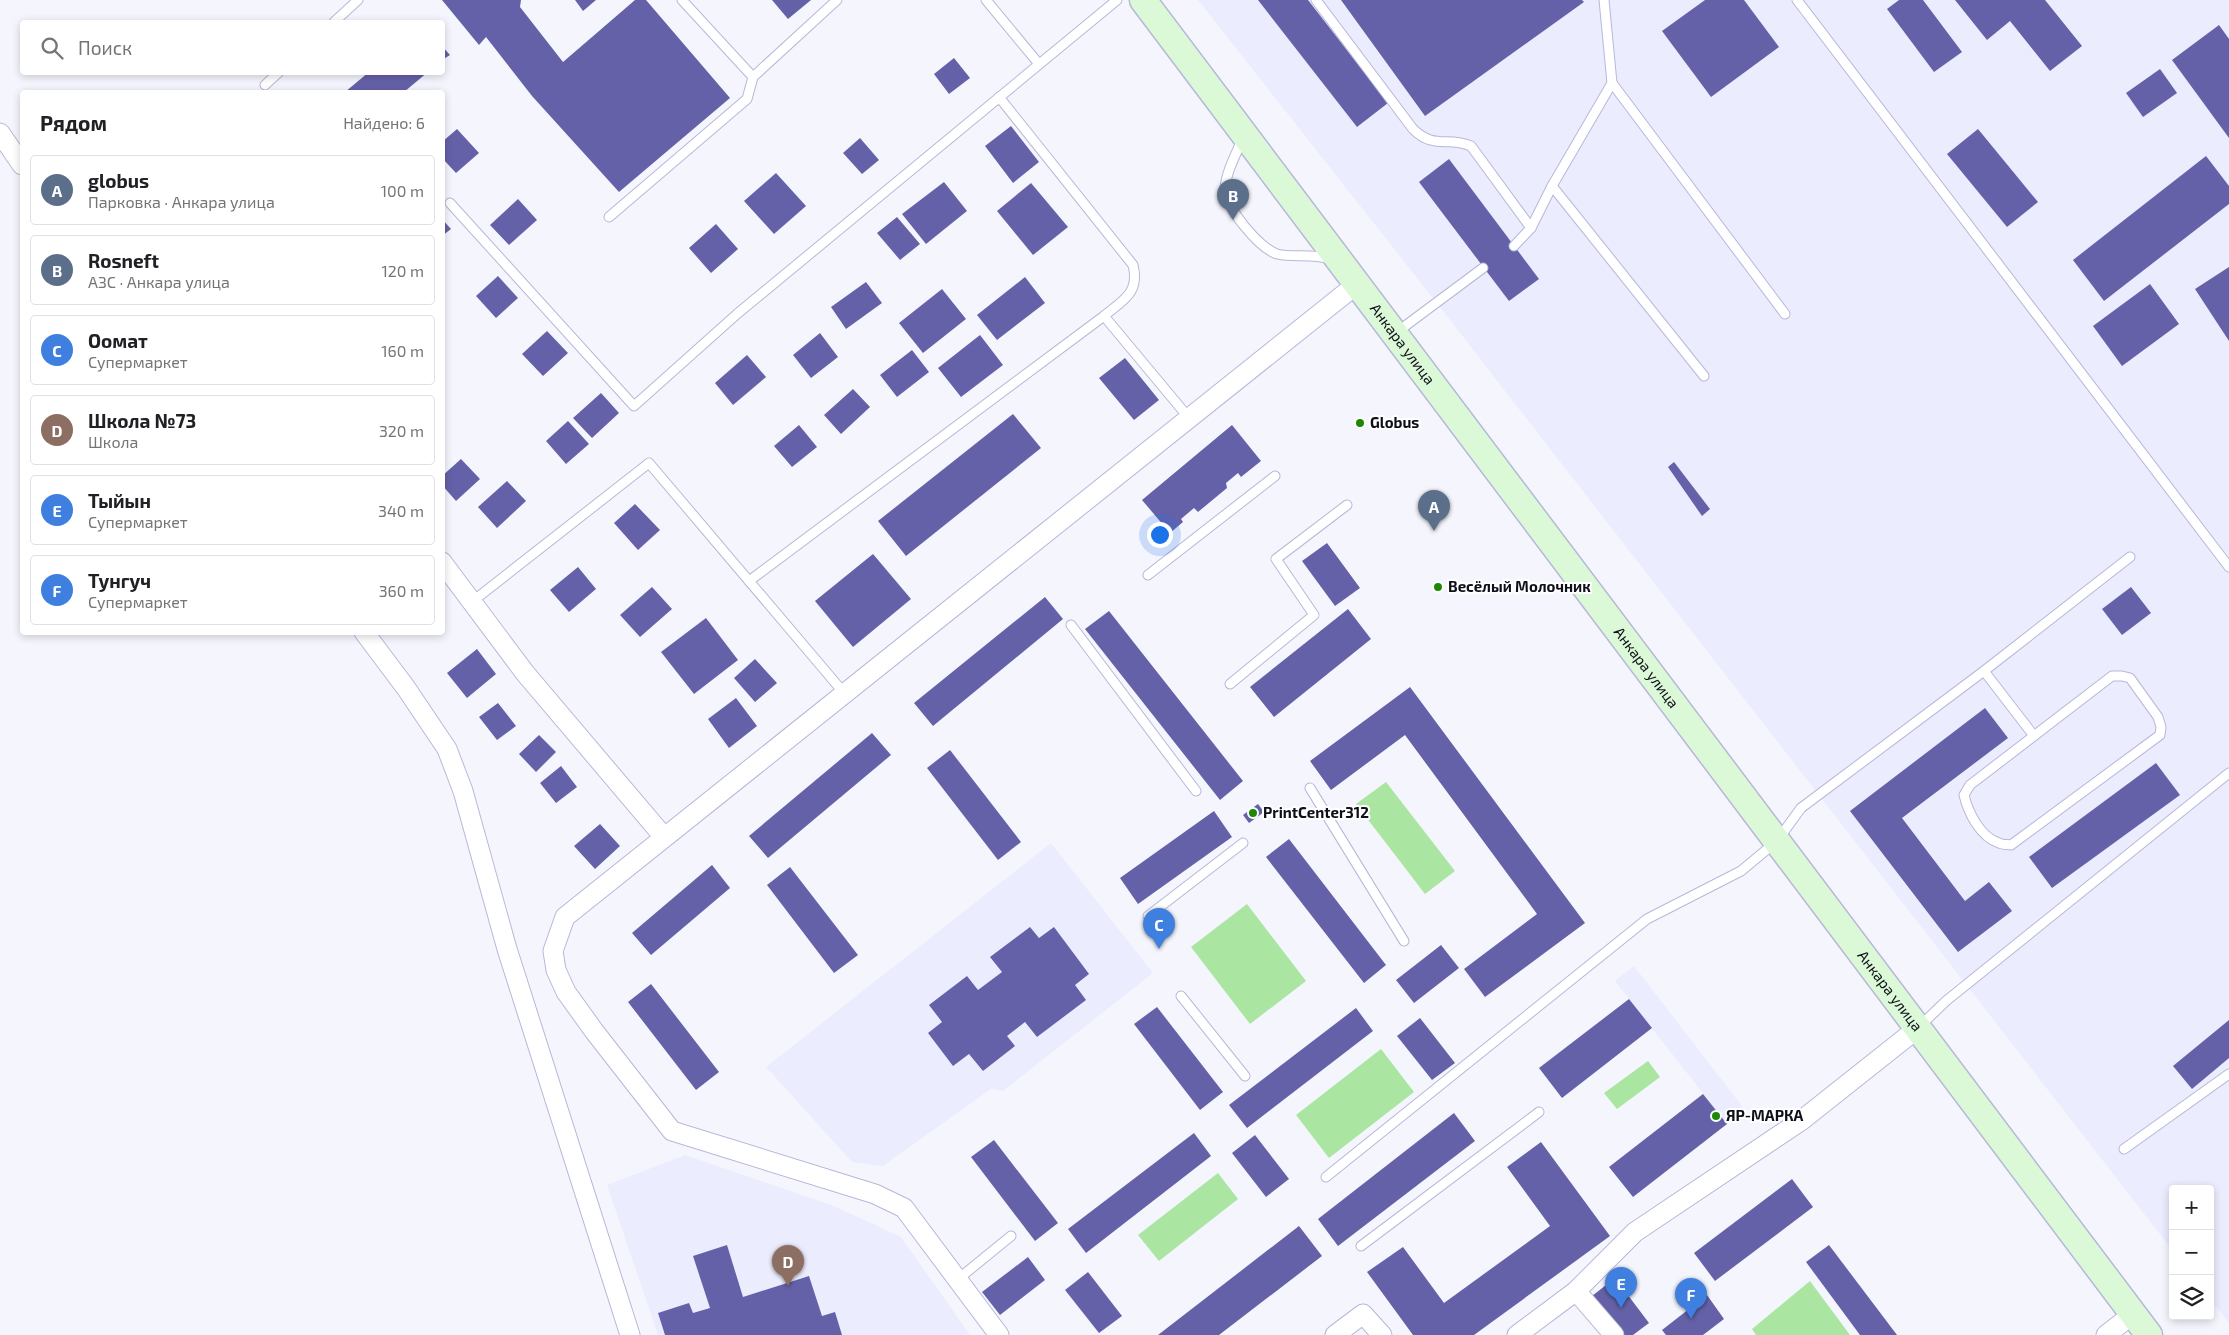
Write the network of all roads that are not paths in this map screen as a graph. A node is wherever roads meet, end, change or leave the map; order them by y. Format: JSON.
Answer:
{"nodes":[{"id":1,"x":358,"y":0,"type":"edge"},
{"id":2,"x":682,"y":0,"type":"edge"},
{"id":3,"x":837,"y":0,"type":"edge"},
{"id":4,"x":986,"y":0,"type":"edge"},
{"id":5,"x":1117,"y":0,"type":"edge"},
{"id":6,"x":1143,"y":0,"type":"edge"},
{"id":7,"x":1316,"y":0,"type":"edge"},
{"id":8,"x":1604,"y":0,"type":"edge"},
{"id":9,"x":1797,"y":0,"type":"edge"},
{"id":10,"x":336,"y":20,"type":"edge"},
{"id":11,"x":1039,"y":64,"type":"junction"},
{"id":12,"x":276,"y":75,"type":"edge"},
{"id":13,"x":753,"y":77,"type":"junction"},
{"id":14,"x":1612,"y":83,"type":"junction"},
{"id":15,"x":265,"y":85,"type":"dead end"},
{"id":16,"x":999,"y":97,"type":"junction"},
{"id":17,"x":0,"y":133,"type":"edge"},
{"id":18,"x":1244,"y":135,"type":"junction"},
{"id":19,"x":20,"y":162,"type":"edge"},
{"id":20,"x":1552,"y":186,"type":"junction"},
{"id":21,"x":450,"y":203,"type":"dead end"},
{"id":22,"x":609,"y":217,"type":"dead end"},
{"id":23,"x":1531,"y":228,"type":"junction"},
{"id":24,"x":1514,"y":246,"type":"dead end"},
{"id":25,"x":1484,"y":268,"type":"dead end"},
{"id":26,"x":1351,"y":276,"type":"junction"},
{"id":27,"x":1785,"y":314,"type":"dead end"},
{"id":28,"x":1104,"y":316,"type":"junction"},
{"id":29,"x":1395,"y":334,"type":"junction"},
{"id":30,"x":1704,"y":376,"type":"dead end"},
{"id":31,"x":1189,"y":418,"type":"junction"},
{"id":32,"x":1275,"y":476,"type":"dead end"},
{"id":33,"x":1347,"y":505,"type":"dead end"},
{"id":34,"x":2130,"y":557,"type":"dead end"},
{"id":35,"x":445,"y":566,"type":"edge"},
{"id":36,"x":2229,"y":567,"type":"edge"},
{"id":37,"x":1148,"y":575,"type":"dead end"},
{"id":38,"x":749,"y":581,"type":"junction"},
{"id":39,"x":473,"y":601,"type":"junction"},
{"id":40,"x":1071,"y":624,"type":"dead end"},
{"id":41,"x":366,"y":635,"type":"edge"},
{"id":42,"x":1984,"y":671,"type":"junction"},
{"id":43,"x":1230,"y":684,"type":"dead end"},
{"id":44,"x":844,"y":693,"type":"junction"},
{"id":45,"x":2034,"y":736,"type":"junction"},
{"id":46,"x":2229,"y":773,"type":"edge"},
{"id":47,"x":1310,"y":788,"type":"dead end"},
{"id":48,"x":1196,"y":791,"type":"dead end"},
{"id":49,"x":664,"y":837,"type":"junction"},
{"id":50,"x":1777,"y":841,"type":"junction"},
{"id":51,"x":1243,"y":843,"type":"dead end"},
{"id":52,"x":1148,"y":916,"type":"dead end"},
{"id":53,"x":1404,"y":941,"type":"dead end"},
{"id":54,"x":1181,"y":996,"type":"dead end"},
{"id":55,"x":1918,"y":1028,"type":"junction"},
{"id":56,"x":2229,"y":1074,"type":"edge"},
{"id":57,"x":1245,"y":1076,"type":"dead end"},
{"id":58,"x":1539,"y":1112,"type":"dead end"},
{"id":59,"x":2124,"y":1149,"type":"dead end"},
{"id":60,"x":1326,"y":1176,"type":"dead end"},
{"id":61,"x":1011,"y":1236,"type":"dead end"},
{"id":62,"x":1361,"y":1246,"type":"dead end"},
{"id":63,"x":957,"y":1280,"type":"junction"},
{"id":64,"x":1576,"y":1291,"type":"junction"},
{"id":65,"x":2133,"y":1314,"type":"junction"},
{"id":66,"x":630,"y":1335,"type":"edge"},
{"id":67,"x":999,"y":1335,"type":"edge"},
{"id":68,"x":1335,"y":1335,"type":"edge"},
{"id":69,"x":1382,"y":1335,"type":"edge"},
{"id":70,"x":1517,"y":1335,"type":"edge"},
{"id":71,"x":1614,"y":1335,"type":"edge"},
{"id":72,"x":2106,"y":1335,"type":"edge"},
{"id":73,"x":2149,"y":1335,"type":"edge"}],
"edges":[{"from":1,"to":10,"type":"lane"},
{"from":2,"to":13,"type":"lane"},
{"from":3,"to":13,"type":"lane"},
{"from":4,"to":11,"type":"lane"},
{"from":5,"to":11,"type":"lane"},
{"from":6,"to":18,"type":"main road","name":"Анкара улица"},
{"from":7,"to":23,"type":"lane"},
{"from":8,"to":14,"type":"lane"},
{"from":9,"to":36,"type":"lane"},
{"from":11,"to":16,"type":"lane"},
{"from":12,"to":15,"type":"lane"},
{"from":13,"to":22,"type":"lane"},
{"from":14,"to":20,"type":"lane"},
{"from":14,"to":27,"type":"lane"},
{"from":16,"to":21,"type":"lane"},
{"from":16,"to":28,"type":"lane"},
{"from":17,"to":19,"type":"street"},
{"from":18,"to":26,"type":"main road","name":"Анкара улица"},
{"from":18,"to":26,"type":"lane"},
{"from":20,"to":23,"type":"lane"},
{"from":20,"to":30,"type":"lane"},
{"from":23,"to":24,"type":"lane"},
{"from":25,"to":29,"type":"lane"},
{"from":26,"to":29,"type":"main road","name":"Анкара улица"},
{"from":26,"to":31,"type":"street"},
{"from":28,"to":31,"type":"lane"},
{"from":28,"to":38,"type":"lane"},
{"from":29,"to":50,"type":"main road","name":"Анкара улица"},
{"from":31,"to":44,"type":"street"},
{"from":32,"to":37,"type":"lane"},
{"from":33,"to":43,"type":"lane"},
{"from":34,"to":42,"type":"lane"},
{"from":35,"to":39,"type":"street"},
{"from":38,"to":39,"type":"lane"},
{"from":38,"to":44,"type":"lane"},
{"from":39,"to":49,"type":"street"},
{"from":40,"to":48,"type":"lane"},
{"from":41,"to":66,"type":"street"},
{"from":42,"to":45,"type":"lane"},
{"from":42,"to":50,"type":"lane"},
{"from":44,"to":49,"type":"street"},
{"from":45,"to":45,"type":"lane"},
{"from":46,"to":55,"type":"lane"},
{"from":47,"to":53,"type":"lane"},
{"from":49,"to":63,"type":"street"},
{"from":50,"to":55,"type":"main road","name":"Анкара улица"},
{"from":50,"to":60,"type":"lane"},
{"from":51,"to":52,"type":"lane"},
{"from":54,"to":57,"type":"lane"},
{"from":55,"to":64,"type":"street"},
{"from":55,"to":65,"type":"main road","name":"Анкара улица"},
{"from":56,"to":59,"type":"lane"},
{"from":58,"to":62,"type":"lane"},
{"from":61,"to":63,"type":"lane"},
{"from":63,"to":67,"type":"street"},
{"from":64,"to":70,"type":"street"},
{"from":64,"to":71,"type":"street"},
{"from":65,"to":72,"type":"street"},
{"from":65,"to":73,"type":"main road","name":"Анкара улица"},
{"from":68,"to":69,"type":"street"}]}
